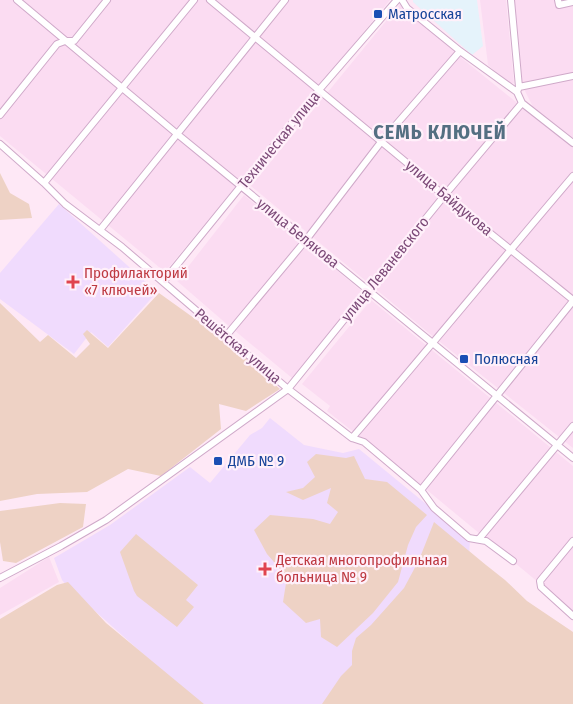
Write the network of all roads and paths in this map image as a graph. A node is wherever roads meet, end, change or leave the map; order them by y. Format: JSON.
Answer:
{"nodes":[{"id":1,"x":16,"y":0,"type":"edge"},
{"id":2,"x":107,"y":0,"type":"edge"},
{"id":3,"x":194,"y":0,"type":"edge"},
{"id":4,"x":210,"y":0,"type":"edge"},
{"id":5,"x":285,"y":0,"type":"edge"},
{"id":6,"x":397,"y":0,"type":"edge"},
{"id":7,"x":402,"y":0,"type":"edge"},
{"id":8,"x":511,"y":0,"type":"edge"},
{"id":9,"x":558,"y":0,"type":"edge"},
{"id":10,"x":573,"y":2,"type":"edge"},
{"id":11,"x":256,"y":37,"type":"junction"},
{"id":12,"x":65,"y":41,"type":"junction"},
{"id":13,"x":460,"y":51,"type":"junction"},
{"id":14,"x":573,"y":76,"type":"edge"},
{"id":15,"x":122,"y":87,"type":"junction"},
{"id":16,"x":518,"y":89,"type":"junction"},
{"id":17,"x":320,"y":90,"type":"junction"},
{"id":18,"x":522,"y":103,"type":"junction"},
{"id":19,"x":0,"y":115,"type":"edge"},
{"id":20,"x":176,"y":133,"type":"junction"},
{"id":21,"x":381,"y":142,"type":"junction"},
{"id":22,"x":0,"y":144,"type":"edge"},
{"id":23,"x":573,"y":144,"type":"edge"},
{"id":24,"x":573,"y":176,"type":"edge"},
{"id":25,"x":44,"y":183,"type":"junction"},
{"id":26,"x":242,"y":186,"type":"junction"},
{"id":27,"x":444,"y":196,"type":"junction"},
{"id":28,"x":100,"y":230,"type":"junction"},
{"id":29,"x":306,"y":240,"type":"junction"},
{"id":30,"x":510,"y":249,"type":"junction"},
{"id":31,"x":163,"y":282,"type":"junction"},
{"id":32,"x":369,"y":290,"type":"junction"},
{"id":33,"x":573,"y":301,"type":"edge"},
{"id":34,"x":226,"y":336,"type":"junction"},
{"id":35,"x":434,"y":343,"type":"junction"},
{"id":36,"x":288,"y":389,"type":"junction"},
{"id":37,"x":497,"y":396,"type":"junction"},
{"id":38,"x":573,"y":426,"type":"edge"},
{"id":39,"x":352,"y":438,"type":"junction"},
{"id":40,"x":558,"y":445,"type":"junction"},
{"id":41,"x":573,"y":458,"type":"edge"},
{"id":42,"x":421,"y":490,"type":"junction"},
{"id":43,"x":479,"y":539,"type":"junction"},
{"id":44,"x":573,"y":541,"type":"edge"},
{"id":45,"x":513,"y":561,"type":"dead end"},
{"id":46,"x":0,"y":578,"type":"edge"},
{"id":47,"x":573,"y":616,"type":"edge"}],
"edges":[{"from":1,"to":12,"type":"street","name":"улица Белякова"},
{"from":2,"to":12,"type":"street"},
{"from":3,"to":15,"type":"street"},
{"from":4,"to":11,"type":"street","name":"улица Байдукова"},
{"from":5,"to":11,"type":"street"},
{"from":6,"to":17,"type":"street","name":"Техническая улица"},
{"from":7,"to":13,"type":"street"},
{"from":8,"to":16,"type":"street"},
{"from":9,"to":10,"type":"street"},
{"from":11,"to":17,"type":"street","name":"улица Байдукова"},
{"from":11,"to":20,"type":"street"},
{"from":12,"to":15,"type":"street","name":"улица Белякова"},
{"from":12,"to":19,"type":"street"},
{"from":13,"to":16,"type":"street"},
{"from":13,"to":21,"type":"street"},
{"from":14,"to":16,"type":"street"},
{"from":15,"to":20,"type":"street","name":"улица Белякова"},
{"from":15,"to":25,"type":"street"},
{"from":16,"to":18,"type":"street"},
{"from":17,"to":21,"type":"street","name":"улица Байдукова"},
{"from":17,"to":26,"type":"street","name":"Техническая улица"},
{"from":18,"to":23,"type":"street"},
{"from":18,"to":27,"type":"street","name":"улица Леваневского"},
{"from":20,"to":26,"type":"street","name":"улица Белякова"},
{"from":20,"to":28,"type":"street"},
{"from":21,"to":27,"type":"street","name":"улица Байдукова"},
{"from":21,"to":29,"type":"street"},
{"from":22,"to":25,"type":"street","name":"Решётская улица"},
{"from":24,"to":30,"type":"street"},
{"from":25,"to":28,"type":"street","name":"Решётская улица"},
{"from":26,"to":29,"type":"street","name":"улица Белякова"},
{"from":26,"to":31,"type":"street","name":"Техническая улица"},
{"from":27,"to":30,"type":"street","name":"улица Байдукова"},
{"from":27,"to":32,"type":"street","name":"улица Леваневского"},
{"from":28,"to":31,"type":"street","name":"Решётская улица"},
{"from":29,"to":32,"type":"street","name":"улица Белякова"},
{"from":29,"to":34,"type":"street"},
{"from":30,"to":33,"type":"street","name":"улица Байдукова"},
{"from":30,"to":35,"type":"street"},
{"from":31,"to":34,"type":"street","name":"Решётская улица"},
{"from":32,"to":35,"type":"street","name":"улица Белякова"},
{"from":32,"to":36,"type":"street","name":"улица Леваневского"},
{"from":33,"to":37,"type":"street"},
{"from":34,"to":36,"type":"street","name":"Решётская улица"},
{"from":35,"to":37,"type":"street","name":"улица Белякова"},
{"from":35,"to":39,"type":"street"},
{"from":36,"to":39,"type":"street","name":"Решётская улица"},
{"from":36,"to":46,"type":"street","name":"улица Леваневского"},
{"from":37,"to":40,"type":"street","name":"улица Белякова"},
{"from":37,"to":42,"type":"street"},
{"from":38,"to":40,"type":"street"},
{"from":39,"to":42,"type":"street","name":"Решётская улица"},
{"from":40,"to":41,"type":"street","name":"улица Белякова"},
{"from":40,"to":43,"type":"street"},
{"from":42,"to":43,"type":"street","name":"Решётская улица"},
{"from":43,"to":45,"type":"street","name":"Решётская улица"},
{"from":44,"to":47,"type":"street"}]}
